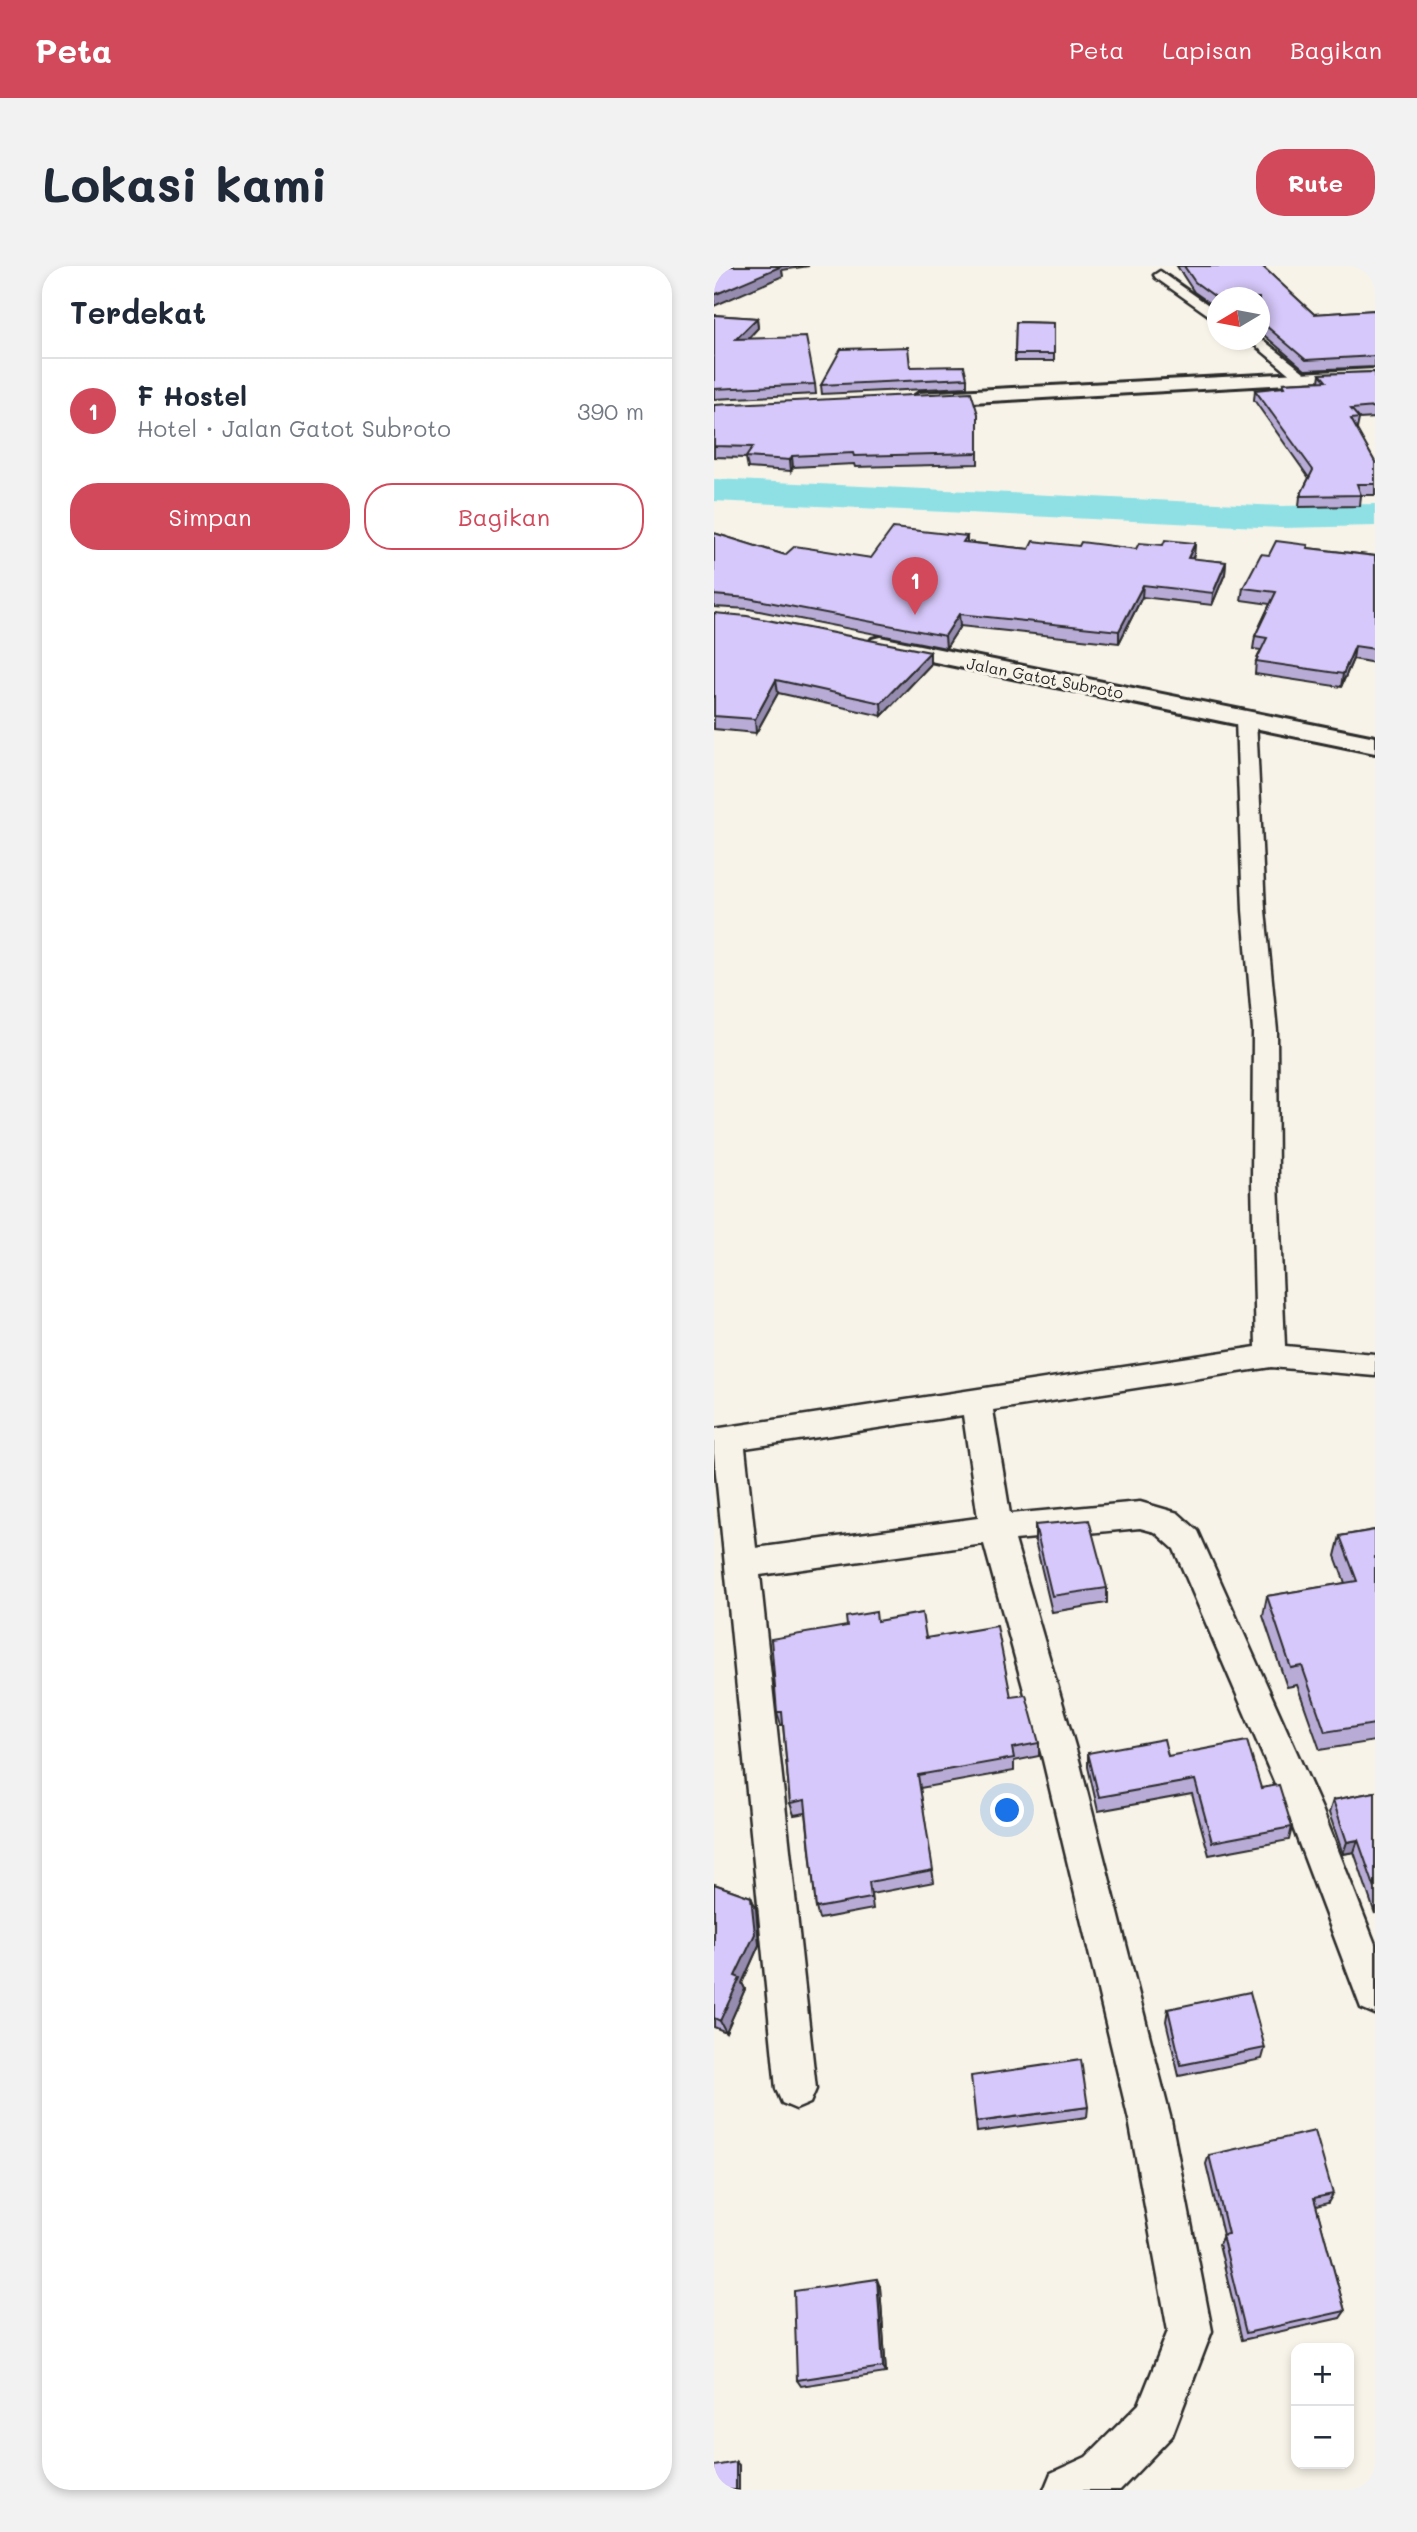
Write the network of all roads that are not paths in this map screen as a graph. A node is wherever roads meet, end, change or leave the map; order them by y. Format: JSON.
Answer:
{"nodes":[{"id":1,"x":1160,"y":275,"type":"dead end"},
{"id":2,"x":1207,"y":310,"type":"edge"},
{"id":3,"x":1268,"y":350,"type":"edge"},
{"id":4,"x":1375,"y":374,"type":"edge"},
{"id":5,"x":1304,"y":379,"type":"junction"},
{"id":6,"x":898,"y":400,"type":"edge"},
{"id":7,"x":862,"y":641,"type":"edge"},
{"id":8,"x":1246,"y":719,"type":"junction"},
{"id":9,"x":1375,"y":745,"type":"edge"},
{"id":10,"x":1271,"y":1356,"type":"junction"},
{"id":11,"x":1375,"y":1365,"type":"edge"},
{"id":12,"x":976,"y":1400,"type":"junction"},
{"id":13,"x":721,"y":1440,"type":"edge"},
{"id":14,"x":996,"y":1529,"type":"junction"},
{"id":15,"x":743,"y":1564,"type":"junction"},
{"id":16,"x":1375,"y":1994,"type":"edge"},
{"id":17,"x":796,"y":2089,"type":"dead end"},
{"id":18,"x":1068,"y":2490,"type":"edge"}],
"edges":[{"from":1,"to":2,"type":"street"},
{"from":3,"to":5,"type":"street"},
{"from":4,"to":5,"type":"main road"},
{"from":5,"to":6,"type":"main road"},
{"from":7,"to":8,"type":"main road","name":"Jalan Gatot Subroto"},
{"from":8,"to":9,"type":"main road","name":"Jalan Gatot Subroto"},
{"from":8,"to":10,"type":"street"},
{"from":10,"to":11,"type":"street"},
{"from":10,"to":12,"type":"street"},
{"from":12,"to":13,"type":"street"},
{"from":12,"to":14,"type":"street"},
{"from":13,"to":15,"type":"street"},
{"from":14,"to":15,"type":"street"},
{"from":14,"to":16,"type":"street"},
{"from":14,"to":18,"type":"street"},
{"from":15,"to":17,"type":"street"}]}
